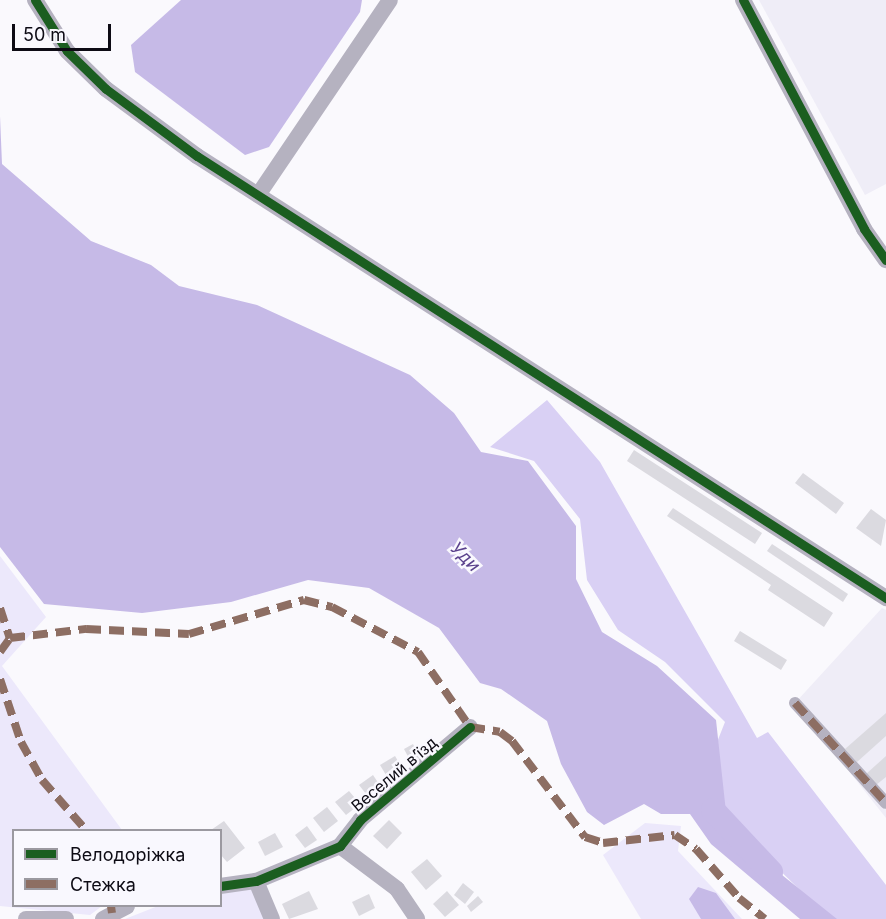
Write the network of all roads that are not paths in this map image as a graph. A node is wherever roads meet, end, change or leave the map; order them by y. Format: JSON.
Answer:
{"nodes":[{"id":1,"x":35,"y":0,"type":"edge"},
{"id":2,"x":390,"y":0,"type":"edge"},
{"id":3,"x":743,"y":0,"type":"edge"},
{"id":4,"x":258,"y":195,"type":"junction"},
{"id":5,"x":886,"y":260,"type":"edge"},
{"id":6,"x":886,"y":598,"type":"edge"},
{"id":7,"x":795,"y":703,"type":"dead end"},
{"id":8,"x":470,"y":727,"type":"dead end"},
{"id":9,"x":886,"y":803,"type":"edge"},
{"id":10,"x":340,"y":846,"type":"junction"},
{"id":11,"x":256,"y":881,"type":"junction"},
{"id":12,"x":222,"y":886,"type":"edge"},
{"id":13,"x":125,"y":907,"type":"edge"},
{"id":14,"x":26,"y":919,"type":"edge"},
{"id":15,"x":66,"y":919,"type":"edge"},
{"id":16,"x":103,"y":919,"type":"edge"},
{"id":17,"x":272,"y":919,"type":"edge"},
{"id":18,"x":417,"y":919,"type":"edge"}],
"edges":[{"from":1,"to":4,"type":"street"},
{"from":2,"to":4,"type":"street"},
{"from":3,"to":5,"type":"street"},
{"from":4,"to":6,"type":"street"},
{"from":7,"to":9,"type":"street"},
{"from":8,"to":10,"type":"street","name":"Веселий в’їзд"},
{"from":10,"to":11,"type":"street"},
{"from":10,"to":18,"type":"street"},
{"from":11,"to":12,"type":"street"},
{"from":11,"to":17,"type":"street"},
{"from":13,"to":16,"type":"street"},
{"from":14,"to":15,"type":"street"}]}
